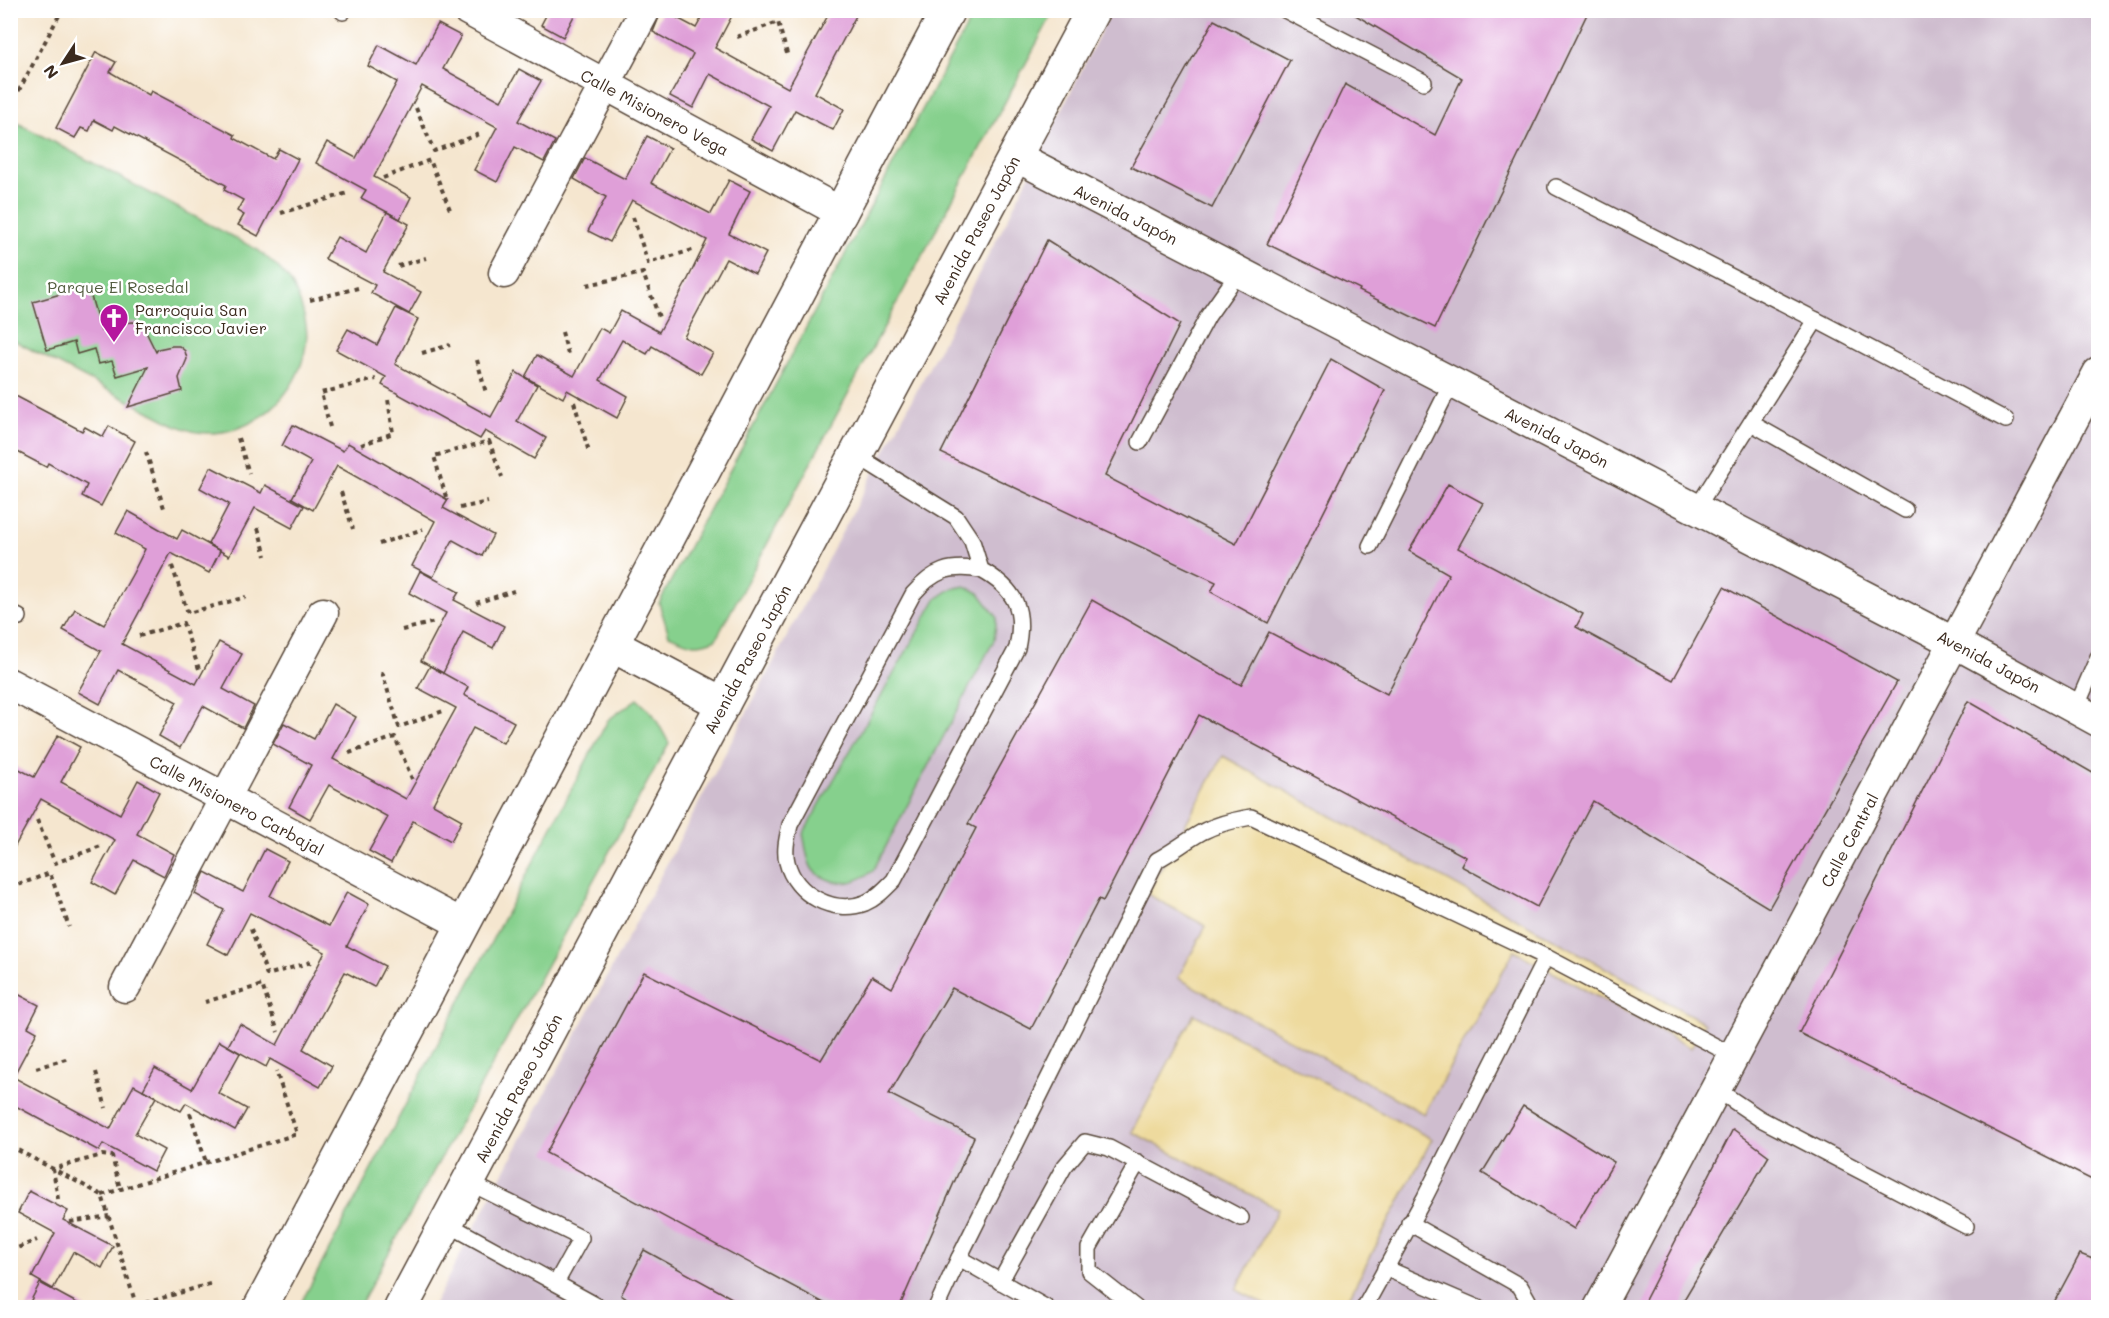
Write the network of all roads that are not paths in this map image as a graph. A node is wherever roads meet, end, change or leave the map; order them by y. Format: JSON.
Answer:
{"nodes":[{"id":1,"x":468,"y":10,"type":"edge"},
{"id":2,"x":645,"y":10,"type":"edge"},
{"id":3,"x":948,"y":10,"type":"edge"},
{"id":4,"x":1093,"y":10,"type":"edge"},
{"id":5,"x":1285,"y":10,"type":"edge"},
{"id":6,"x":1424,"y":82,"type":"dead end"},
{"id":7,"x":605,"y":85,"type":"junction"},
{"id":8,"x":1015,"y":156,"type":"junction"},
{"id":9,"x":1556,"y":187,"type":"dead end"},
{"id":10,"x":842,"y":213,"type":"junction"},
{"id":11,"x":1239,"y":272,"type":"junction"},
{"id":12,"x":504,"y":273,"type":"dead end"},
{"id":13,"x":1816,"y":320,"type":"junction"},
{"id":14,"x":2098,"y":373,"type":"edge"},
{"id":15,"x":1452,"y":382,"type":"junction"},
{"id":16,"x":2006,"y":420,"type":"dead end"},
{"id":17,"x":1751,"y":423,"type":"junction"},
{"id":18,"x":1140,"y":442,"type":"dead end"},
{"id":19,"x":856,"y":455,"type":"junction"},
{"id":20,"x":1696,"y":509,"type":"junction"},
{"id":21,"x":1905,"y":510,"type":"dead end"},
{"id":22,"x":1370,"y":546,"type":"dead end"},
{"id":23,"x":981,"y":570,"type":"junction"},
{"id":24,"x":323,"y":613,"type":"dead end"},
{"id":25,"x":1955,"y":643,"type":"junction"},
{"id":26,"x":612,"y":645,"type":"junction"},
{"id":27,"x":2098,"y":657,"type":"edge"},
{"id":28,"x":10,"y":684,"type":"edge"},
{"id":29,"x":723,"y":704,"type":"junction"},
{"id":30,"x":2087,"y":715,"type":"edge"},
{"id":31,"x":225,"y":798,"type":"junction"},
{"id":32,"x":464,"y":925,"type":"junction"},
{"id":33,"x":1546,"y":957,"type":"junction"},
{"id":34,"x":124,"y":987,"type":"dead end"},
{"id":35,"x":1734,"y":1056,"type":"junction"},
{"id":36,"x":1716,"y":1089,"type":"junction"},
{"id":37,"x":1138,"y":1162,"type":"junction"},
{"id":38,"x":468,"y":1182,"type":"junction"},
{"id":39,"x":1241,"y":1218,"type":"dead end"},
{"id":40,"x":446,"y":1223,"type":"junction"},
{"id":41,"x":1409,"y":1223,"type":"junction"},
{"id":42,"x":1966,"y":1226,"type":"dead end"},
{"id":43,"x":959,"y":1258,"type":"junction"},
{"id":44,"x":1384,"y":1268,"type":"junction"},
{"id":45,"x":1000,"y":1282,"type":"junction"},
{"id":46,"x":556,"y":1283,"type":"junction"},
{"id":47,"x":260,"y":1308,"type":"edge"},
{"id":48,"x":401,"y":1308,"type":"edge"},
{"id":49,"x":601,"y":1308,"type":"edge"},
{"id":50,"x":936,"y":1308,"type":"edge"},
{"id":51,"x":1047,"y":1308,"type":"edge"},
{"id":52,"x":1136,"y":1308,"type":"edge"},
{"id":53,"x":1364,"y":1308,"type":"edge"},
{"id":54,"x":1478,"y":1308,"type":"edge"},
{"id":55,"x":1524,"y":1308,"type":"edge"},
{"id":56,"x":1599,"y":1308,"type":"edge"}],
"edges":[{"from":1,"to":7,"type":"street","name":"Calle Misionero Vega"},
{"from":2,"to":7,"type":"street"},
{"from":3,"to":10,"type":"main road"},
{"from":4,"to":8,"type":"main road","name":"Avenida Paseo Japón"},
{"from":5,"to":6,"type":"lane"},
{"from":7,"to":10,"type":"street","name":"Calle Misionero Vega"},
{"from":7,"to":12,"type":"street"},
{"from":8,"to":11,"type":"street","name":"Avenida Japón"},
{"from":8,"to":19,"type":"main road","name":"Avenida Paseo Japón"},
{"from":9,"to":13,"type":"lane"},
{"from":10,"to":26,"type":"main road"},
{"from":11,"to":15,"type":"street","name":"Avenida Japón"},
{"from":11,"to":18,"type":"lane"},
{"from":13,"to":16,"type":"lane"},
{"from":13,"to":17,"type":"lane"},
{"from":14,"to":25,"type":"street","name":"Calle Central"},
{"from":15,"to":20,"type":"street","name":"Avenida Japón"},
{"from":15,"to":22,"type":"lane"},
{"from":17,"to":20,"type":"lane"},
{"from":17,"to":21,"type":"lane"},
{"from":19,"to":23,"type":"lane"},
{"from":19,"to":29,"type":"main road","name":"Avenida Paseo Japón"},
{"from":20,"to":25,"type":"street","name":"Avenida Japón"},
{"from":23,"to":23,"type":"lane"},
{"from":24,"to":31,"type":"street"},
{"from":25,"to":30,"type":"street","name":"Avenida Japón"},
{"from":25,"to":35,"type":"street","name":"Calle Central"},
{"from":26,"to":29,"type":"main road"},
{"from":26,"to":32,"type":"main road"},
{"from":27,"to":30,"type":"lane"},
{"from":28,"to":31,"type":"street","name":"Calle Misionero Carbajal"},
{"from":29,"to":38,"type":"main road","name":"Avenida Paseo Japón"},
{"from":31,"to":32,"type":"street","name":"Calle Misionero Carbajal"},
{"from":31,"to":34,"type":"street"},
{"from":32,"to":47,"type":"main road"},
{"from":33,"to":35,"type":"lane"},
{"from":33,"to":41,"type":"lane"},
{"from":33,"to":43,"type":"lane"},
{"from":35,"to":36,"type":"street","name":"Calle Central"},
{"from":36,"to":42,"type":"lane"},
{"from":36,"to":56,"type":"street","name":"Calle Central"},
{"from":37,"to":39,"type":"lane"},
{"from":37,"to":45,"type":"lane"},
{"from":37,"to":52,"type":"lane"},
{"from":38,"to":40,"type":"main road","name":"Avenida Paseo Japón"},
{"from":38,"to":46,"type":"lane"},
{"from":40,"to":46,"type":"lane"},
{"from":40,"to":48,"type":"main road","name":"Avenida Paseo Japón"},
{"from":41,"to":44,"type":"lane"},
{"from":41,"to":55,"type":"lane"},
{"from":43,"to":45,"type":"lane"},
{"from":43,"to":50,"type":"lane"},
{"from":44,"to":53,"type":"lane"},
{"from":44,"to":54,"type":"lane"},
{"from":45,"to":51,"type":"lane"},
{"from":46,"to":49,"type":"lane"}]}
